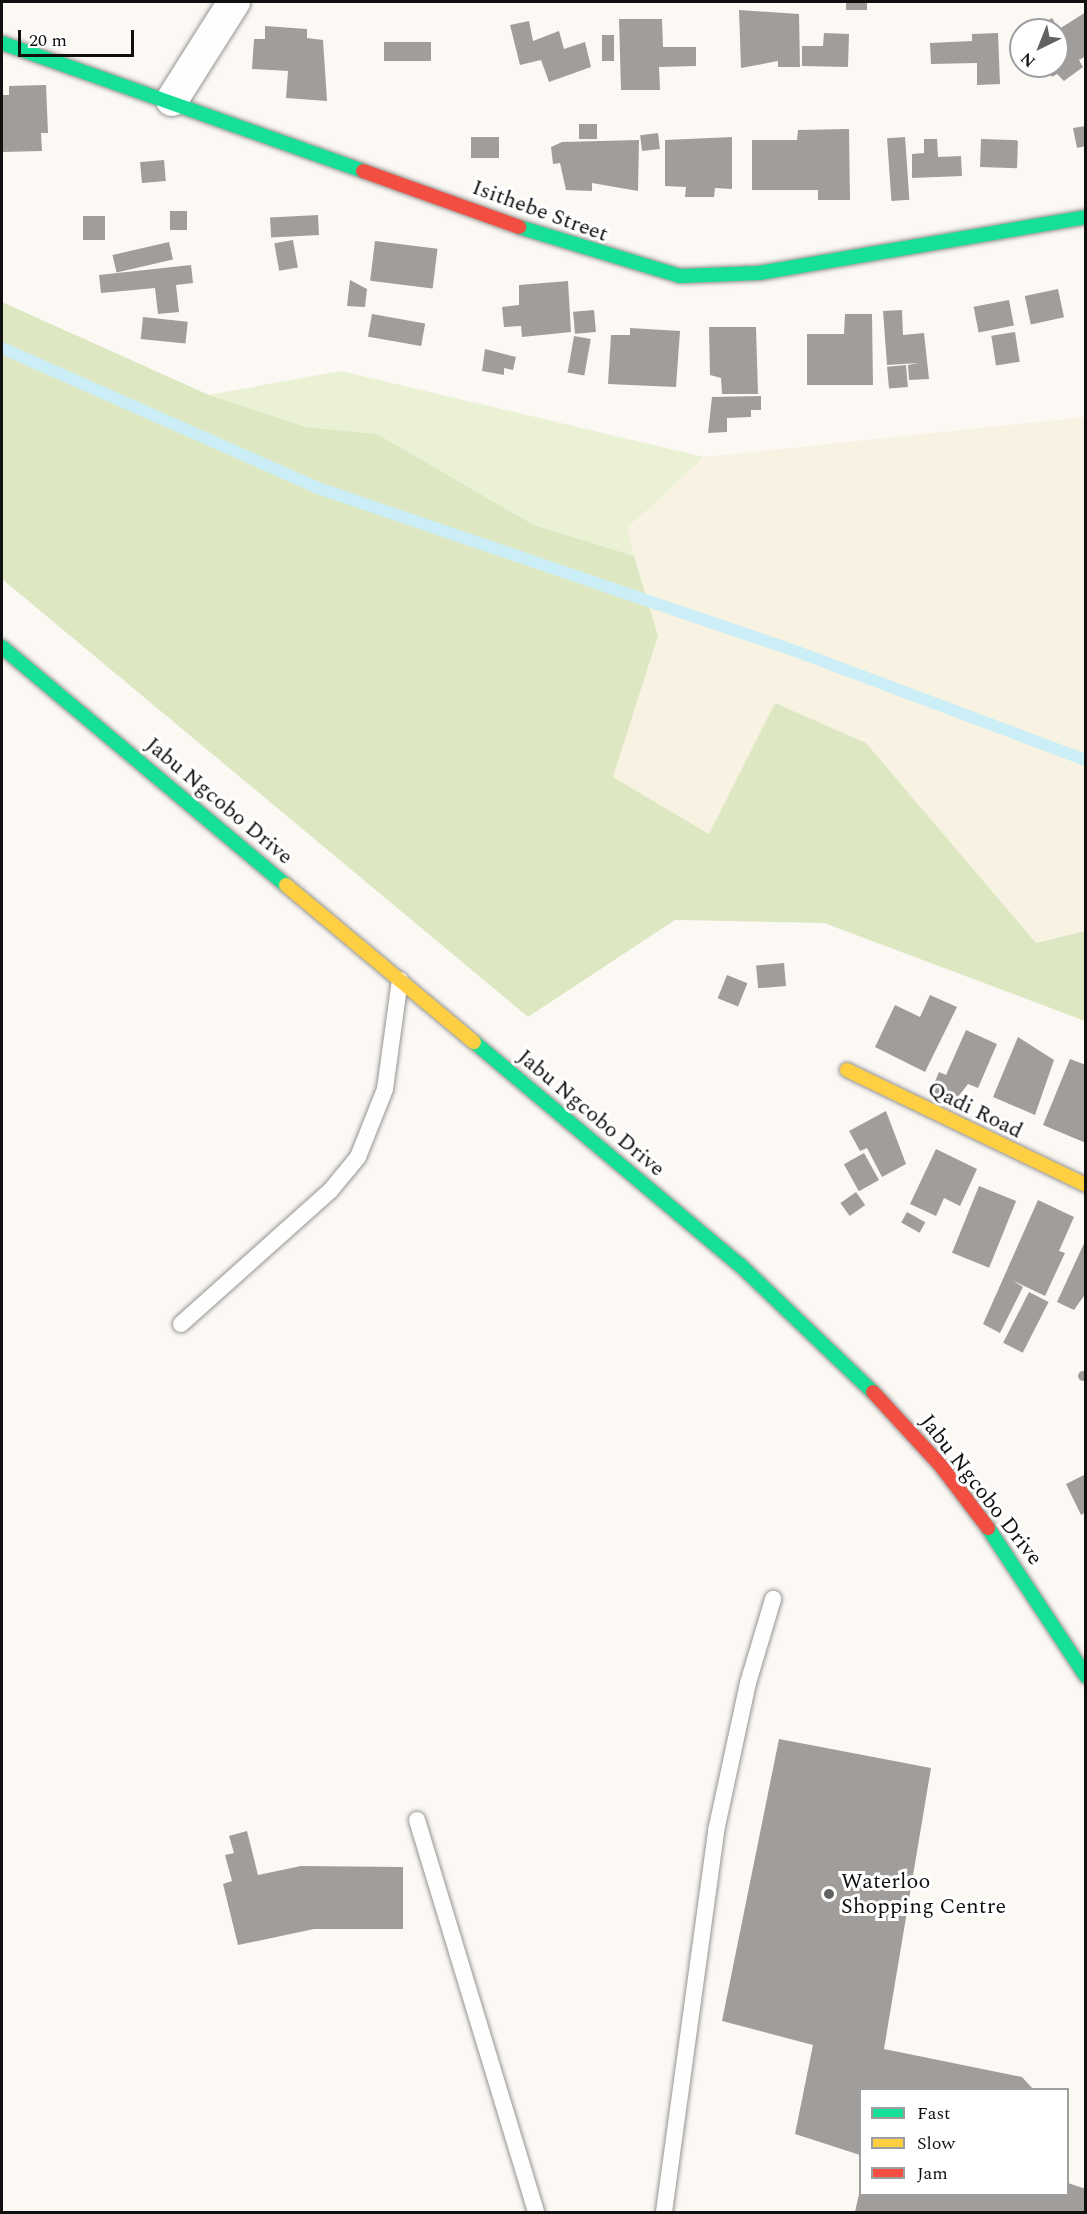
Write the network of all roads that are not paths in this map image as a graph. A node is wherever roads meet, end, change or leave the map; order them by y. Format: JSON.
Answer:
{"nodes":[{"id":1,"x":234,"y":2,"type":"edge"},
{"id":2,"x":2,"y":43,"type":"edge"},
{"id":3,"x":172,"y":100,"type":"junction"},
{"id":4,"x":1086,"y":216,"type":"edge"},
{"id":5,"x":2,"y":646,"type":"edge"},
{"id":6,"x":400,"y":980,"type":"junction"},
{"id":7,"x":847,"y":1070,"type":"dead end"},
{"id":8,"x":1086,"y":1185,"type":"edge"},
{"id":9,"x":181,"y":1324,"type":"dead end"},
{"id":10,"x":773,"y":1599,"type":"dead end"},
{"id":11,"x":1086,"y":1676,"type":"edge"},
{"id":12,"x":417,"y":1820,"type":"dead end"},
{"id":13,"x":537,"y":2212,"type":"edge"},
{"id":14,"x":664,"y":2212,"type":"edge"}],
"edges":[{"from":1,"to":3,"type":"street"},
{"from":2,"to":3,"type":"main road","name":"Isithebe Street"},
{"from":3,"to":4,"type":"main road","name":"Isithebe Street"},
{"from":5,"to":6,"type":"main road","name":"Jabu Ngcobo Drive"},
{"from":6,"to":9,"type":"lane"},
{"from":6,"to":11,"type":"main road","name":"Jabu Ngcobo Drive"},
{"from":7,"to":8,"type":"main road","name":"Qadi Road"},
{"from":10,"to":14,"type":"lane"},
{"from":12,"to":13,"type":"lane"}]}
